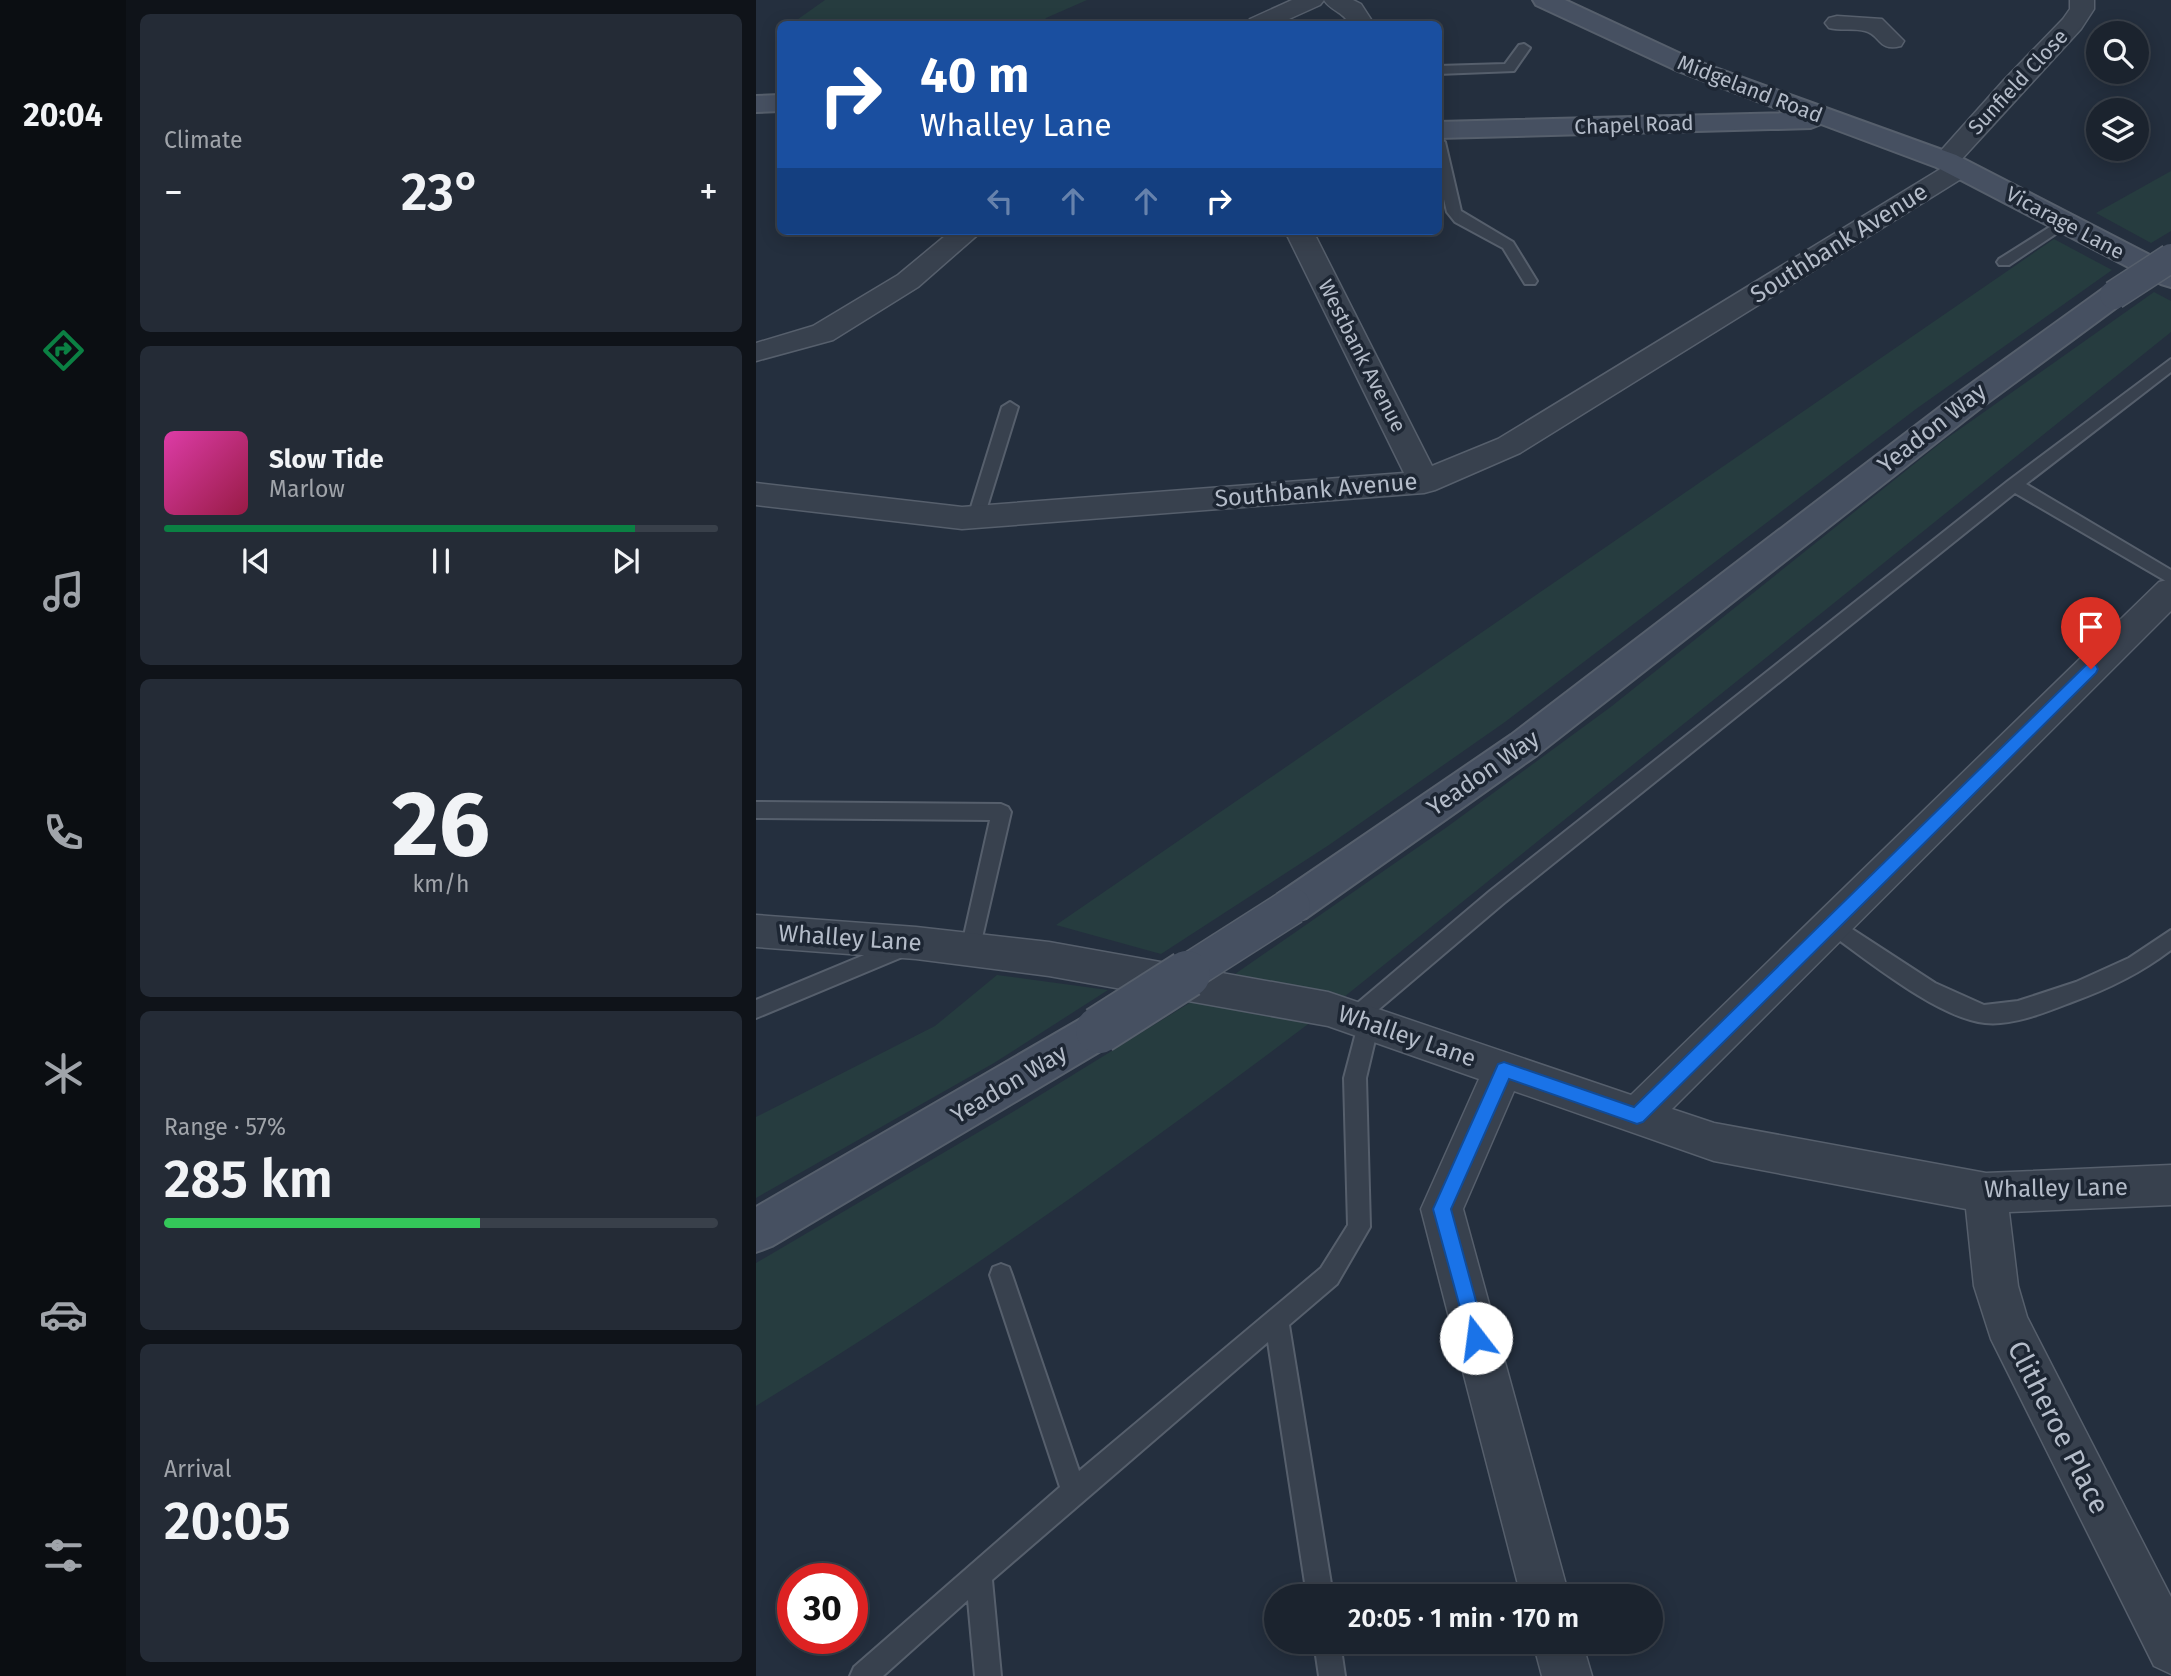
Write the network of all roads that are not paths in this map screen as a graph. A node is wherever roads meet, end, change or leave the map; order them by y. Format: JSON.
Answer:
{"nodes":[{"id":1,"x":1312,"y":0,"type":"edge"},
{"id":2,"x":1335,"y":0,"type":"edge"},
{"id":3,"x":1545,"y":0,"type":"edge"},
{"id":4,"x":2082,"y":0,"type":"edge"},
{"id":5,"x":1266,"y":21,"type":"edge"},
{"id":6,"x":1360,"y":21,"type":"edge"},
{"id":7,"x":1837,"y":23,"type":"dead end"},
{"id":8,"x":1892,"y":41,"type":"dead end"},
{"id":9,"x":1524,"y":48,"type":"dead end"},
{"id":10,"x":1442,"y":70,"type":"edge"},
{"id":11,"x":777,"y":103,"type":"edge"},
{"id":12,"x":756,"y":104,"type":"edge"},
{"id":13,"x":1830,"y":119,"type":"junction"},
{"id":14,"x":1442,"y":130,"type":"edge"},
{"id":15,"x":1442,"y":160,"type":"edge"},
{"id":16,"x":1953,"y":164,"type":"junction"},
{"id":17,"x":2064,"y":222,"type":"junction"},
{"id":18,"x":963,"y":235,"type":"edge"},
{"id":19,"x":1301,"y":235,"type":"edge"},
{"id":20,"x":2171,"y":258,"type":"edge"},
{"id":21,"x":2004,"y":262,"type":"dead end"},
{"id":22,"x":2171,"y":278,"type":"edge"},
{"id":23,"x":1530,"y":281,"type":"dead end"},
{"id":24,"x":756,"y":352,"type":"edge"},
{"id":25,"x":2171,"y":364,"type":"edge"},
{"id":26,"x":1010,"y":407,"type":"dead end"},
{"id":27,"x":1424,"y":482,"type":"junction"},
{"id":28,"x":2014,"y":485,"type":"junction"},
{"id":29,"x":756,"y":494,"type":"edge"},
{"id":30,"x":976,"y":517,"type":"junction"},
{"id":31,"x":2171,"y":578,"type":"edge"},
{"id":32,"x":2171,"y":591,"type":"edge"},
{"id":33,"x":756,"y":810,"type":"edge"},
{"id":34,"x":1832,"y":924,"type":"junction"},
{"id":35,"x":756,"y":931,"type":"edge"},
{"id":36,"x":2171,"y":939,"type":"edge"},
{"id":37,"x":916,"y":943,"type":"junction"},
{"id":38,"x":971,"y":949,"type":"junction"},
{"id":39,"x":756,"y":1009,"type":"edge"},
{"id":40,"x":1362,"y":1020,"type":"junction"},
{"id":41,"x":1504,"y":1069,"type":"junction"},
{"id":42,"x":1637,"y":1116,"type":"junction"},
{"id":43,"x":2171,"y":1185,"type":"edge"},
{"id":44,"x":1986,"y":1193,"type":"junction"},
{"id":45,"x":756,"y":1231,"type":"edge"},
{"id":46,"x":1001,"y":1275,"type":"dead end"},
{"id":47,"x":1277,"y":1322,"type":"junction"},
{"id":48,"x":1074,"y":1490,"type":"junction"},
{"id":49,"x":979,"y":1576,"type":"junction"},
{"id":50,"x":1318,"y":1584,"type":"edge"},
{"id":51,"x":1542,"y":1584,"type":"edge"},
{"id":52,"x":2171,"y":1649,"type":"edge"},
{"id":53,"x":1329,"y":1654,"type":"edge"},
{"id":54,"x":1561,"y":1654,"type":"edge"},
{"id":55,"x":863,"y":1676,"type":"edge"},
{"id":56,"x":988,"y":1676,"type":"edge"},
{"id":57,"x":1332,"y":1676,"type":"edge"},
{"id":58,"x":1567,"y":1676,"type":"edge"}],
"edges":[{"from":1,"to":5,"type":"street"},
{"from":2,"to":6,"type":"street"},
{"from":3,"to":13,"type":"street","name":"Midgeland Road"},
{"from":4,"to":16,"type":"street","name":"Sunfield Close"},
{"from":7,"to":8,"type":"street"},
{"from":9,"to":10,"type":"lane"},
{"from":11,"to":12,"type":"street"},
{"from":13,"to":14,"type":"street","name":"Chapel Road"},
{"from":13,"to":16,"type":"street","name":"Midgeland Road"},
{"from":15,"to":23,"type":"lane"},
{"from":16,"to":17,"type":"street","name":"Vicarage Lane"},
{"from":16,"to":27,"type":"street","name":"Southbank Avenue"},
{"from":17,"to":21,"type":"lane"},
{"from":17,"to":22,"type":"street","name":"Vicarage Lane"},
{"from":18,"to":24,"type":"street"},
{"from":19,"to":27,"type":"street","name":"Westbank Avenue"},
{"from":20,"to":45,"type":"street","name":"Yeadon Way","bridge":true},
{"from":25,"to":28,"type":"lane"},
{"from":26,"to":30,"type":"lane"},
{"from":27,"to":30,"type":"street","name":"Southbank Avenue"},
{"from":28,"to":31,"type":"lane"},
{"from":28,"to":40,"type":"lane"},
{"from":29,"to":30,"type":"street","name":"Southbank Avenue"},
{"from":32,"to":34,"type":"street"},
{"from":33,"to":38,"type":"lane"},
{"from":34,"to":36,"type":"lane"},
{"from":34,"to":42,"type":"street"},
{"from":35,"to":37,"type":"street","name":"Whalley Lane"},
{"from":37,"to":38,"type":"street","name":"Whalley Lane"},
{"from":37,"to":39,"type":"lane"},
{"from":38,"to":40,"type":"street","name":"Whalley Lane"},
{"from":40,"to":41,"type":"street","name":"Whalley Lane"},
{"from":40,"to":47,"type":"lane"},
{"from":41,"to":42,"type":"street","name":"Whalley Lane"},
{"from":41,"to":51,"type":"street"},
{"from":42,"to":44,"type":"street","name":"Whalley Lane"},
{"from":43,"to":44,"type":"street","name":"Whalley Lane"},
{"from":44,"to":52,"type":"street","name":"Clitheroe Place"},
{"from":46,"to":48,"type":"lane"},
{"from":47,"to":48,"type":"lane"},
{"from":47,"to":50,"type":"lane"},
{"from":48,"to":49,"type":"lane"},
{"from":49,"to":55,"type":"lane"},
{"from":49,"to":56,"type":"lane"},
{"from":53,"to":57,"type":"lane"},
{"from":54,"to":58,"type":"street"}]}
